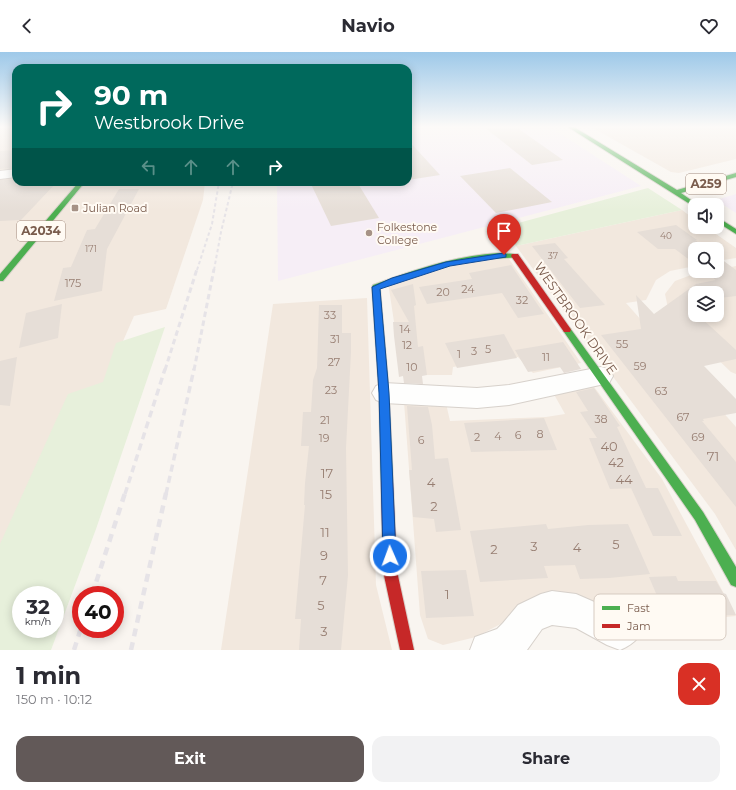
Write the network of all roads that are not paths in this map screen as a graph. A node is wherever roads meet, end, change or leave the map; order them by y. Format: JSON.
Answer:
{"nodes":[{"id":1,"x":616,"y":155,"type":"edge"},
{"id":2,"x":12,"y":174,"type":"edge"},
{"id":3,"x":0,"y":175,"type":"edge"},
{"id":4,"x":736,"y":175,"type":"edge"},
{"id":5,"x":79,"y":186,"type":"edge"},
{"id":6,"x":676,"y":192,"type":"junction"},
{"id":7,"x":688,"y":200,"type":"edge"},
{"id":8,"x":724,"y":224,"type":"edge"},
{"id":9,"x":736,"y":232,"type":"edge"},
{"id":10,"x":0,"y":279,"type":"edge"},
{"id":11,"x":601,"y":376,"type":"junction"},
{"id":12,"x":384,"y":393,"type":"junction"},
{"id":13,"x":736,"y":580,"type":"edge"},
{"id":14,"x":594,"y":619,"type":"edge"},
{"id":15,"x":407,"y":650,"type":"edge"},
{"id":16,"x":488,"y":650,"type":"edge"}],
"edges":[{"from":1,"to":6,"type":"main road","number":"A259"},
{"from":2,"to":3,"type":"street"},
{"from":4,"to":6,"type":"main road","number":"A259"},
{"from":5,"to":10,"type":"main road","number":"A2034"},
{"from":6,"to":7,"type":"main road"},
{"from":8,"to":9,"type":"main road"},
{"from":11,"to":12,"type":"street"},
{"from":11,"to":12,"type":"main road","name":"WESTBROOK DRIVE"},
{"from":11,"to":13,"type":"main road","name":"WESTBROOK DRIVE"},
{"from":12,"to":15,"type":"main road","name":"WESTBROOK DRIVE"},
{"from":14,"to":16,"type":"street"}]}
